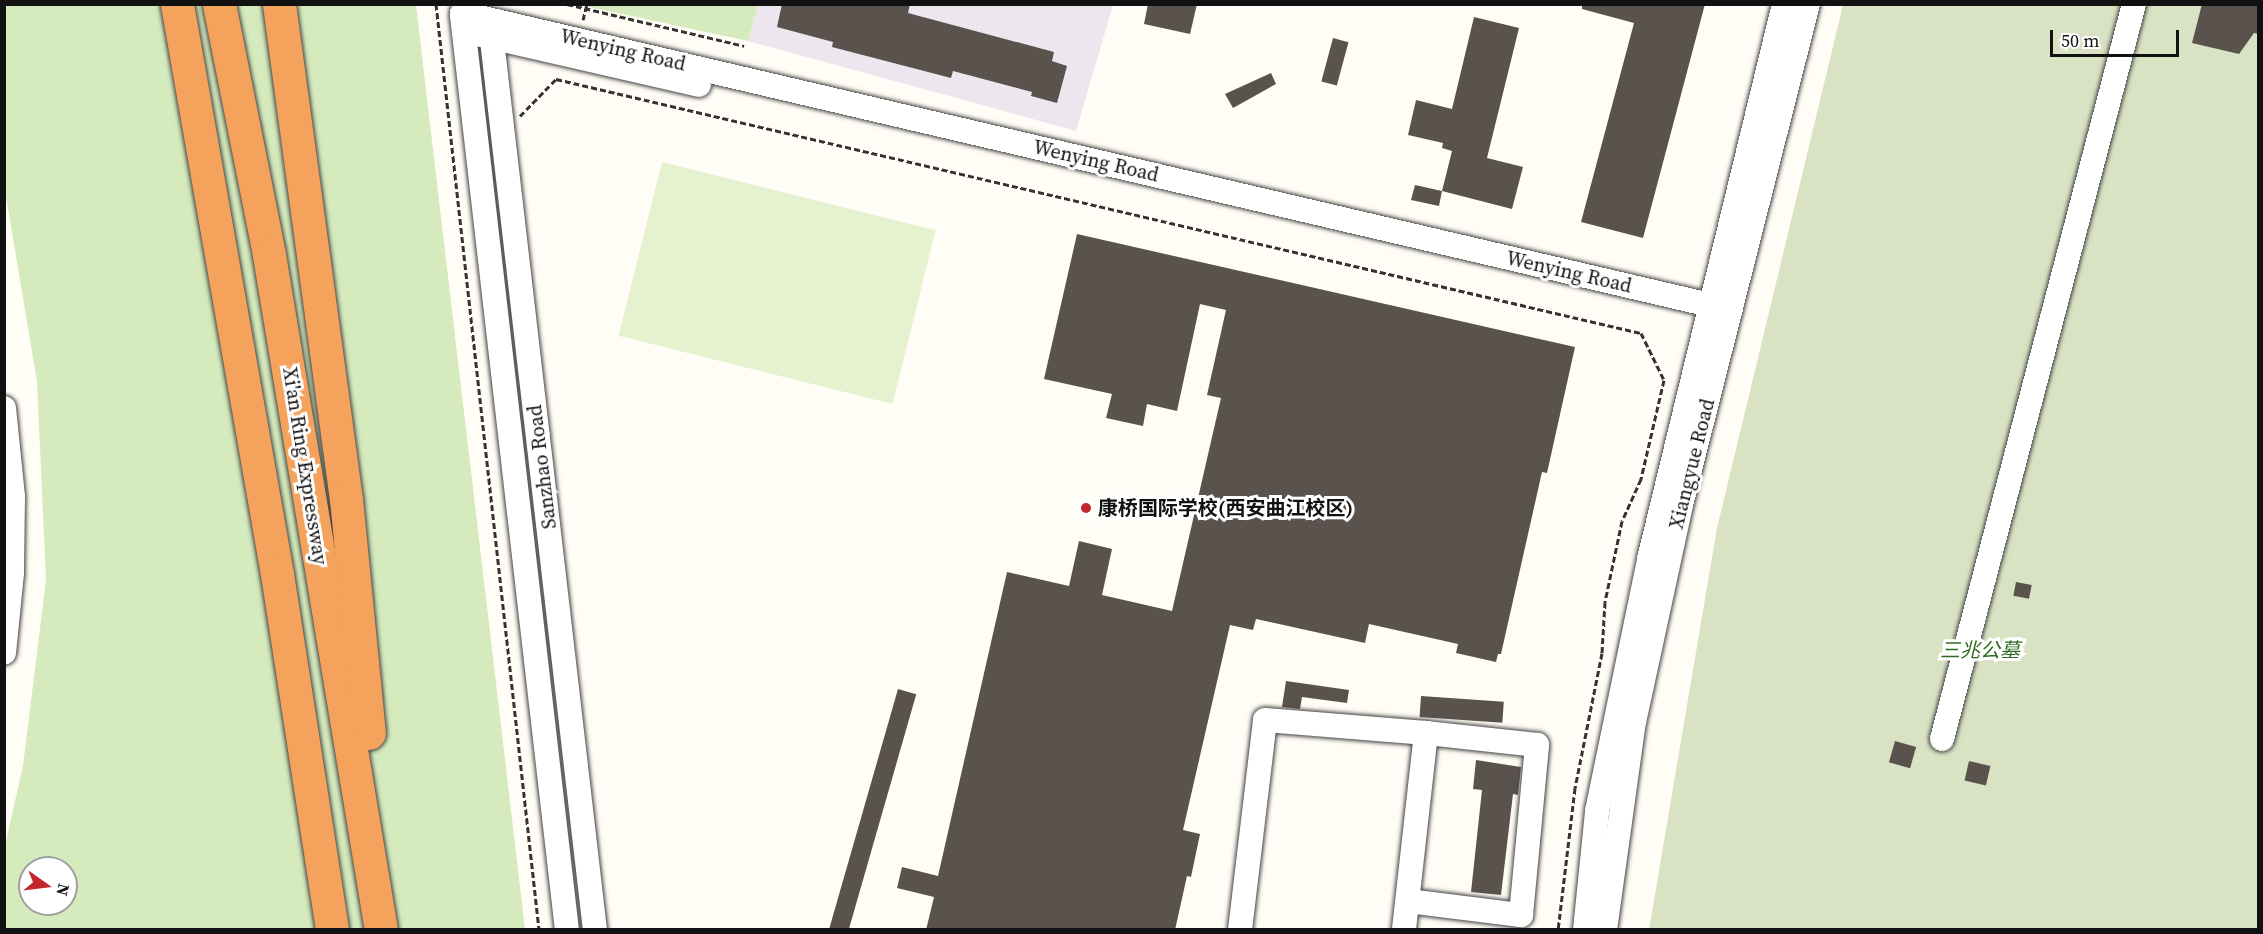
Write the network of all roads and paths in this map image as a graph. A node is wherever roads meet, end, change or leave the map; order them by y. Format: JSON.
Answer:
{"nodes":[{"id":1,"x":154,"y":4,"type":"edge"},
{"id":2,"x":177,"y":4,"type":"edge"},
{"id":3,"x":219,"y":4,"type":"edge"},
{"id":4,"x":279,"y":4,"type":"edge"},
{"id":5,"x":286,"y":4,"type":"edge"},
{"id":6,"x":436,"y":4,"type":"edge"},
{"id":7,"x":567,"y":4,"type":"edge"},
{"id":8,"x":1784,"y":4,"type":"edge"},
{"id":9,"x":1808,"y":4,"type":"edge"},
{"id":10,"x":2134,"y":4,"type":"edge"},
{"id":11,"x":462,"y":16,"type":"edge"},
{"id":12,"x":490,"y":20,"type":"edge"},
{"id":13,"x":744,"y":46,"type":"dead end"},
{"id":14,"x":519,"y":118,"type":"dead end"},
{"id":15,"x":296,"y":128,"type":"junction"},
{"id":16,"x":1718,"y":315,"type":"junction"},
{"id":17,"x":244,"y":387,"type":"junction"},
{"id":18,"x":4,"y":408,"type":"edge"},
{"id":19,"x":4,"y":654,"type":"edge"},
{"id":20,"x":1426,"y":733,"type":"junction"},
{"id":21,"x":1942,"y":739,"type":"dead end"},
{"id":22,"x":1408,"y":901,"type":"junction"},
{"id":23,"x":332,"y":930,"type":"edge"},
{"id":24,"x":383,"y":930,"type":"edge"},
{"id":25,"x":539,"y":930,"type":"edge"},
{"id":26,"x":567,"y":930,"type":"edge"},
{"id":27,"x":595,"y":930,"type":"edge"},
{"id":28,"x":1240,"y":930,"type":"edge"},
{"id":29,"x":1404,"y":930,"type":"edge"},
{"id":30,"x":1558,"y":930,"type":"edge"},
{"id":31,"x":1585,"y":930,"type":"edge"},
{"id":32,"x":1605,"y":930,"type":"edge"}],
"edges":[{"from":1,"to":17,"type":"highway"},
{"from":2,"to":17,"type":"highway"},
{"from":3,"to":24,"type":"highway","name":"Xi'an Ring Expressway"},
{"from":4,"to":15,"type":"highway"},
{"from":5,"to":15,"type":"highway"},
{"from":6,"to":25,"type":"path"},
{"from":7,"to":13,"type":"path"},
{"from":8,"to":16,"type":"street","name":"Xiangyue Road"},
{"from":9,"to":16,"type":"street","name":"Xiangyue Road"},
{"from":10,"to":21,"type":"street"},
{"from":11,"to":12,"type":"street","name":"Wenying Road"},
{"from":11,"to":26,"type":"street","name":"Sanzhao Road"},
{"from":12,"to":16,"type":"street","name":"Wenying Road"},
{"from":12,"to":27,"type":"street","name":"Sanzhao Road"},
{"from":14,"to":30,"type":"path"},
{"from":15,"to":24,"type":"highway"},
{"from":16,"to":31,"type":"street","name":"Xiangyue Road"},
{"from":16,"to":32,"type":"street","name":"Xiangyue Road"},
{"from":17,"to":23,"type":"highway"},
{"from":18,"to":19,"type":"street"},
{"from":20,"to":22,"type":"street"},
{"from":20,"to":22,"type":"street"},
{"from":20,"to":28,"type":"street"},
{"from":22,"to":29,"type":"street"}]}
